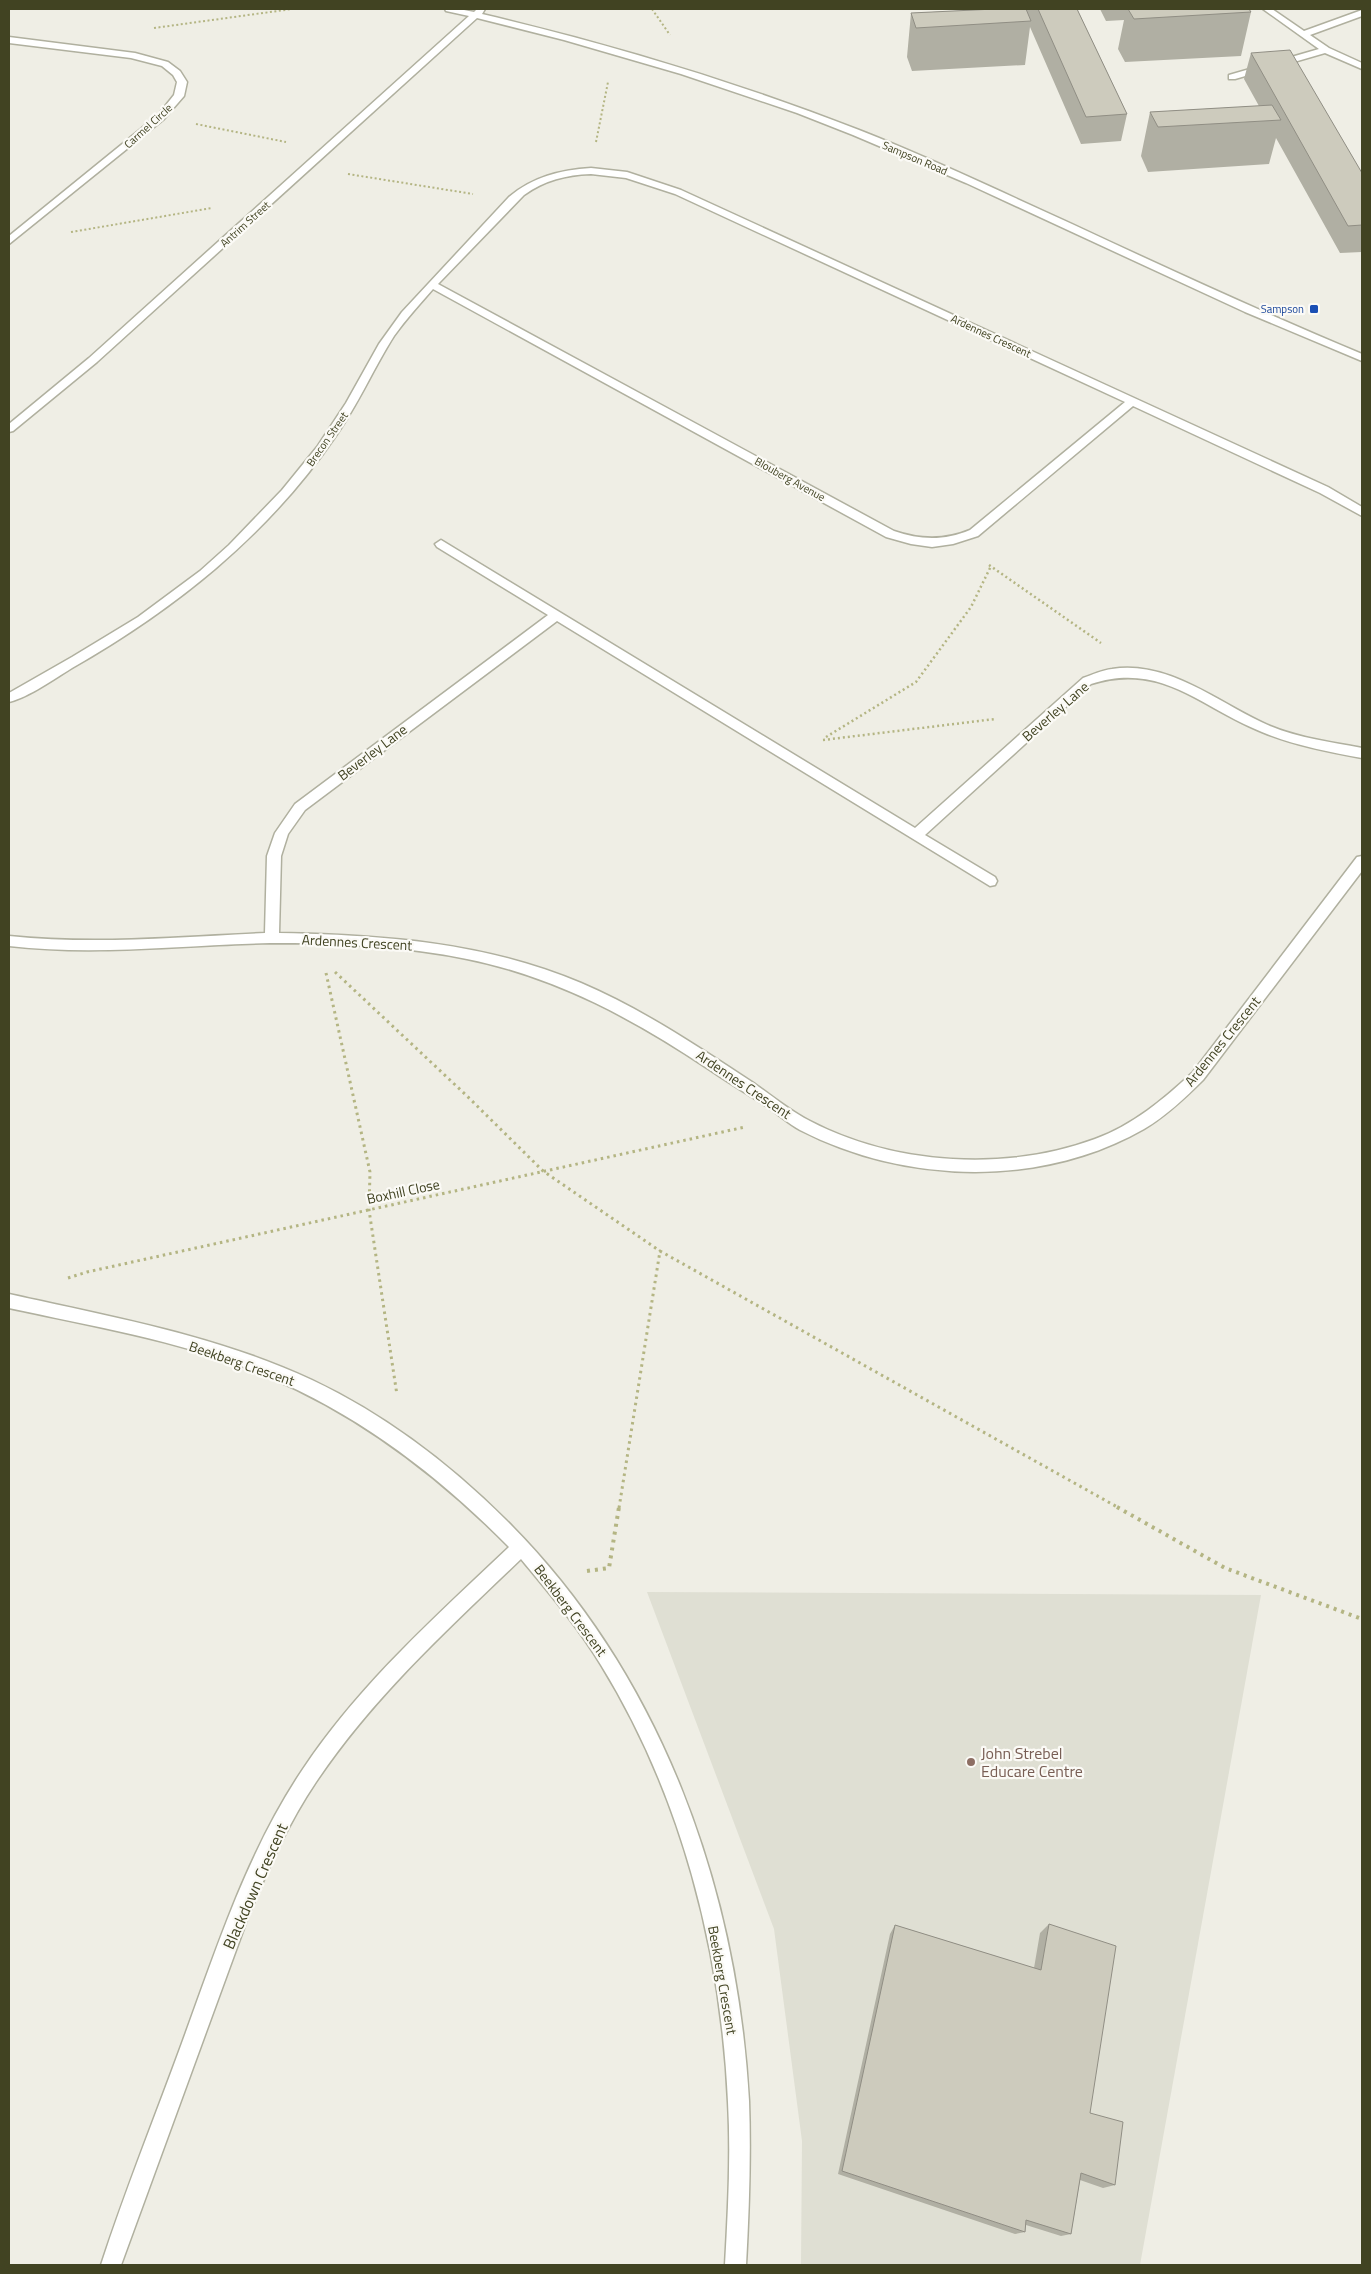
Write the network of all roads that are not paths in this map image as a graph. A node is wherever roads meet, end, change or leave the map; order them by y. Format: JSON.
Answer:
{"nodes":[{"id":1,"x":449,"y":9,"type":"edge"},
{"id":2,"x":1267,"y":9,"type":"edge"},
{"id":3,"x":479,"y":12,"type":"edge"},
{"id":4,"x":1362,"y":14,"type":"edge"},
{"id":5,"x":1303,"y":34,"type":"junction"},
{"id":6,"x":9,"y":40,"type":"edge"},
{"id":7,"x":1326,"y":50,"type":"junction"},
{"id":8,"x":1362,"y":66,"type":"edge"},
{"id":9,"x":1232,"y":77,"type":"dead end"},
{"id":10,"x":616,"y":173,"type":"joint"},
{"id":11,"x":12,"y":239,"type":"edge"},
{"id":12,"x":433,"y":285,"type":"junction"},
{"id":13,"x":1362,"y":358,"type":"edge"},
{"id":14,"x":1133,"y":401,"type":"junction"},
{"id":15,"x":9,"y":429,"type":"edge"},
{"id":16,"x":1362,"y":512,"type":"edge"},
{"id":17,"x":441,"y":544,"type":"dead end"},
{"id":18,"x":556,"y":614,"type":"junction"},
{"id":19,"x":9,"y":698,"type":"edge"},
{"id":20,"x":1362,"y":753,"type":"edge"},
{"id":21,"x":916,"y":835,"type":"junction"},
{"id":22,"x":1362,"y":861,"type":"edge"},
{"id":23,"x":990,"y":881,"type":"dead end"},
{"id":24,"x":272,"y":938,"type":"junction"},
{"id":25,"x":9,"y":941,"type":"edge"},
{"id":26,"x":9,"y":1301,"type":"edge"},
{"id":27,"x":521,"y":1546,"type":"junction"},
{"id":28,"x":111,"y":2265,"type":"edge"},
{"id":29,"x":736,"y":2265,"type":"edge"}],
"edges":[{"from":1,"to":3,"type":"street","name":"Sampson Road"},
{"from":2,"to":5,"type":"street"},
{"from":3,"to":13,"type":"street","name":"Sampson Road"},
{"from":3,"to":15,"type":"street","name":"Antrim Street"},
{"from":4,"to":5,"type":"street"},
{"from":5,"to":7,"type":"street"},
{"from":6,"to":11,"type":"street","name":"Carmel Circle"},
{"from":7,"to":8,"type":"street"},
{"from":7,"to":9,"type":"street"},
{"from":10,"to":12,"type":"street","name":"Brecon Street"},
{"from":10,"to":14,"type":"street","name":"Ardennes Crescent"},
{"from":12,"to":14,"type":"street","name":"Blouberg Avenue"},
{"from":12,"to":19,"type":"street","name":"Brecon Street"},
{"from":14,"to":16,"type":"street","name":"Ardennes Crescent"},
{"from":17,"to":18,"type":"street"},
{"from":18,"to":21,"type":"street"},
{"from":18,"to":24,"type":"street","name":"Beverley Lane"},
{"from":20,"to":21,"type":"street","name":"Beverley Lane"},
{"from":21,"to":23,"type":"street"},
{"from":22,"to":24,"type":"street","name":"Ardennes Crescent"},
{"from":24,"to":25,"type":"street","name":"Ardennes Crescent"},
{"from":26,"to":27,"type":"street","name":"Beekberg Crescent"},
{"from":27,"to":28,"type":"street","name":"Blackdown Crescent"},
{"from":27,"to":29,"type":"street","name":"Beekberg Crescent"}]}
